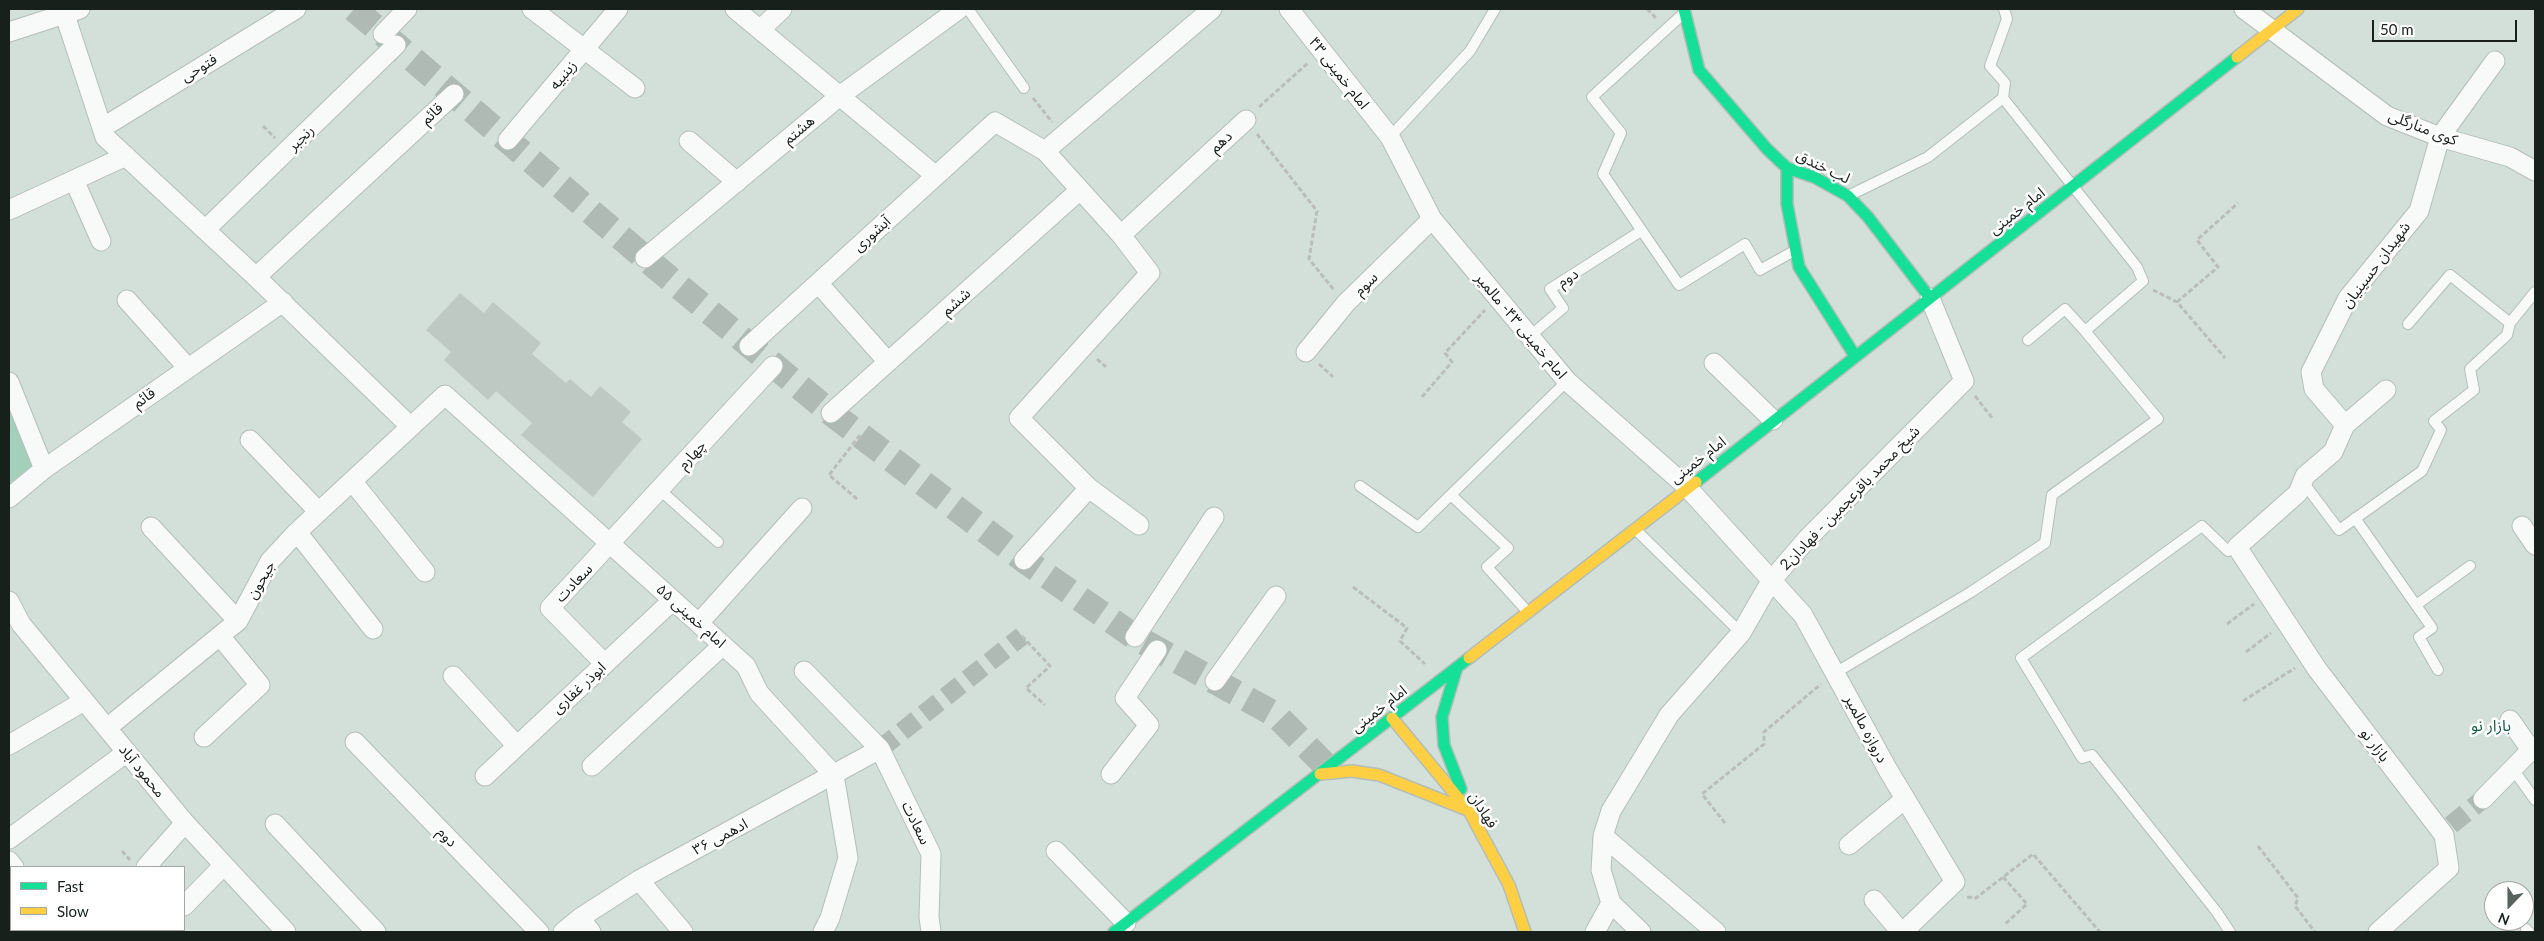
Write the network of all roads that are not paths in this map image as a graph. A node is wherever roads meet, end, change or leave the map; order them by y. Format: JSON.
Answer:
{"nodes":[{"id":1,"x":296,"y":9,"type":"edge"},
{"id":2,"x":407,"y":9,"type":"edge"},
{"id":3,"x":532,"y":9,"type":"edge"},
{"id":4,"x":618,"y":9,"type":"edge"},
{"id":5,"x":735,"y":9,"type":"edge"},
{"id":6,"x":782,"y":9,"type":"edge"},
{"id":7,"x":959,"y":9,"type":"edge"},
{"id":8,"x":968,"y":9,"type":"edge"},
{"id":9,"x":1212,"y":9,"type":"edge"},
{"id":10,"x":1289,"y":9,"type":"edge"},
{"id":11,"x":1495,"y":9,"type":"edge"},
{"id":12,"x":2004,"y":9,"type":"edge"},
{"id":13,"x":2244,"y":9,"type":"edge"},
{"id":14,"x":2298,"y":9,"type":"edge"},
{"id":15,"x":69,"y":11,"type":"edge"},
{"id":16,"x":1684,"y":11,"type":"edge"},
{"id":17,"x":761,"y":29,"type":"junction"},
{"id":18,"x":2273,"y":30,"type":"junction"},
{"id":19,"x":9,"y":32,"type":"edge"},
{"id":20,"x":584,"y":49,"type":"junction"},
{"id":21,"x":2495,"y":61,"type":"dead end"},
{"id":22,"x":635,"y":88,"type":"dead end"},
{"id":23,"x":1024,"y":88,"type":"road end"},
{"id":24,"x":454,"y":94,"type":"dead end"},
{"id":25,"x":841,"y":95,"type":"junction"},
{"id":26,"x":2003,"y":98,"type":"junction"},
{"id":27,"x":1246,"y":120,"type":"road end"},
{"id":28,"x":102,"y":128,"type":"junction"},
{"id":29,"x":1390,"y":137,"type":"junction"},
{"id":30,"x":2440,"y":137,"type":"junction"},
{"id":31,"x":508,"y":140,"type":"dead end"},
{"id":32,"x":689,"y":141,"type":"dead end"},
{"id":33,"x":1045,"y":151,"type":"junction"},
{"id":34,"x":126,"y":156,"type":"junction"},
{"id":35,"x":1787,"y":168,"type":"junction"},
{"id":36,"x":2535,"y":171,"type":"edge"},
{"id":37,"x":936,"y":176,"type":"junction"},
{"id":38,"x":74,"y":180,"type":"junction"},
{"id":39,"x":737,"y":182,"type":"junction"},
{"id":40,"x":2072,"y":187,"type":"junction"},
{"id":41,"x":1080,"y":190,"type":"junction"},
{"id":42,"x":1848,"y":196,"type":"junction"},
{"id":43,"x":9,"y":210,"type":"edge"},
{"id":44,"x":1432,"y":219,"type":"junction"},
{"id":45,"x":205,"y":230,"type":"junction"},
{"id":46,"x":1641,"y":231,"type":"junction"},
{"id":47,"x":1121,"y":235,"type":"junction"},
{"id":48,"x":101,"y":241,"type":"dead end"},
{"id":49,"x":1795,"y":250,"type":"junction"},
{"id":50,"x":645,"y":258,"type":"dead end"},
{"id":51,"x":256,"y":276,"type":"junction"},
{"id":52,"x":818,"y":283,"type":"junction"},
{"id":53,"x":2535,"y":292,"type":"edge"},
{"id":54,"x":1930,"y":298,"type":"junction"},
{"id":55,"x":127,"y":300,"type":"dead end"},
{"id":56,"x":283,"y":302,"type":"junction"},
{"id":57,"x":2510,"y":323,"type":"junction"},
{"id":58,"x":2408,"y":324,"type":"dead end"},
{"id":59,"x":2085,"y":331,"type":"junction"},
{"id":60,"x":1530,"y":336,"type":"junction"},
{"id":61,"x":2028,"y":340,"type":"dead end"},
{"id":62,"x":749,"y":346,"type":"dead end"},
{"id":63,"x":1306,"y":352,"type":"dead end"},
{"id":64,"x":1855,"y":356,"type":"junction"},
{"id":65,"x":888,"y":362,"type":"junction"},
{"id":66,"x":1714,"y":363,"type":"dead end"},
{"id":67,"x":773,"y":366,"type":"dead end"},
{"id":68,"x":187,"y":367,"type":"junction"},
{"id":69,"x":1568,"y":381,"type":"junction"},
{"id":70,"x":9,"y":382,"type":"edge"},
{"id":71,"x":2386,"y":390,"type":"dead end"},
{"id":72,"x":831,"y":413,"type":"dead end"},
{"id":73,"x":1773,"y":420,"type":"junction"},
{"id":74,"x":2345,"y":425,"type":"junction"},
{"id":75,"x":412,"y":427,"type":"junction"},
{"id":76,"x":250,"y":440,"type":"dead end"},
{"id":77,"x":44,"y":469,"type":"junction"},
{"id":78,"x":352,"y":481,"type":"junction"},
{"id":79,"x":2302,"y":482,"type":"junction"},
{"id":80,"x":1360,"y":486,"type":"dead end"},
{"id":81,"x":1687,"y":487,"type":"junction"},
{"id":82,"x":1089,"y":488,"type":"junction"},
{"id":83,"x":660,"y":490,"type":"junction"},
{"id":84,"x":1450,"y":494,"type":"junction"},
{"id":85,"x":9,"y":498,"type":"edge"},
{"id":86,"x":802,"y":508,"type":"dead end"},
{"id":87,"x":318,"y":512,"type":"junction"},
{"id":88,"x":1214,"y":517,"type":"dead end"},
{"id":89,"x":2355,"y":518,"type":"junction"},
{"id":90,"x":151,"y":526,"type":"dead end"},
{"id":91,"x":1139,"y":526,"type":"dead end"},
{"id":92,"x":2522,"y":526,"type":"dead end"},
{"id":93,"x":1635,"y":530,"type":"junction"},
{"id":94,"x":297,"y":532,"type":"junction"},
{"id":95,"x":718,"y":542,"type":"dead end"},
{"id":96,"x":611,"y":544,"type":"junction"},
{"id":97,"x":2535,"y":545,"type":"edge"},
{"id":98,"x":2237,"y":546,"type":"junction"},
{"id":99,"x":1024,"y":560,"type":"dead end"},
{"id":100,"x":2470,"y":566,"type":"dead end"},
{"id":101,"x":425,"y":572,"type":"dead end"},
{"id":102,"x":1771,"y":581,"type":"junction"},
{"id":103,"x":1276,"y":596,"type":"dead end"},
{"id":104,"x":673,"y":600,"type":"junction"},
{"id":105,"x":9,"y":601,"type":"edge"},
{"id":106,"x":2416,"y":605,"type":"junction"},
{"id":107,"x":1527,"y":612,"type":"junction"},
{"id":108,"x":238,"y":621,"type":"junction"},
{"id":109,"x":698,"y":623,"type":"junction"},
{"id":110,"x":15,"y":627,"type":"edge"},
{"id":111,"x":373,"y":629,"type":"dead end"},
{"id":112,"x":1741,"y":633,"type":"junction"},
{"id":113,"x":220,"y":636,"type":"junction"},
{"id":114,"x":1135,"y":637,"type":"dead end"},
{"id":115,"x":723,"y":645,"type":"junction"},
{"id":116,"x":1157,"y":650,"type":"dead end"},
{"id":117,"x":605,"y":664,"type":"junction"},
{"id":118,"x":1457,"y":667,"type":"junction"},
{"id":119,"x":2438,"y":670,"type":"dead end"},
{"id":120,"x":804,"y":671,"type":"dead end"},
{"id":121,"x":1835,"y":672,"type":"junction"},
{"id":122,"x":453,"y":676,"type":"dead end"},
{"id":123,"x":1214,"y":681,"type":"dead end"},
{"id":124,"x":84,"y":701,"type":"junction"},
{"id":125,"x":1392,"y":718,"type":"junction"},
{"id":126,"x":2510,"y":720,"type":"dead end"},
{"id":127,"x":107,"y":728,"type":"junction"},
{"id":128,"x":204,"y":737,"type":"dead end"},
{"id":129,"x":355,"y":742,"type":"dead end"},
{"id":130,"x":9,"y":745,"type":"edge"},
{"id":131,"x":518,"y":746,"type":"junction"},
{"id":132,"x":2533,"y":748,"type":"edge"},
{"id":133,"x":880,"y":749,"type":"junction"},
{"id":134,"x":127,"y":752,"type":"junction"},
{"id":135,"x":592,"y":766,"type":"dead end"},
{"id":136,"x":2513,"y":769,"type":"junction"},
{"id":137,"x":1111,"y":774,"type":"dead end"},
{"id":138,"x":1320,"y":774,"type":"junction"},
{"id":139,"x":485,"y":776,"type":"dead end"},
{"id":140,"x":834,"y":776,"type":"junction"},
{"id":141,"x":1905,"y":798,"type":"junction"},
{"id":142,"x":2483,"y":799,"type":"tunnel mouth"},
{"id":143,"x":2535,"y":800,"type":"edge"},
{"id":144,"x":1469,"y":811,"type":"junction"},
{"id":145,"x":185,"y":823,"type":"junction"},
{"id":146,"x":275,"y":824,"type":"dead end"},
{"id":147,"x":1603,"y":836,"type":"junction"},
{"id":148,"x":9,"y":839,"type":"edge"},
{"id":149,"x":1849,"y":845,"type":"dead end"},
{"id":150,"x":1056,"y":851,"type":"dead end"},
{"id":151,"x":224,"y":865,"type":"junction"},
{"id":152,"x":147,"y":866,"type":"edge"},
{"id":153,"x":639,"y":880,"type":"junction"},
{"id":154,"x":1874,"y":900,"type":"dead end"},
{"id":155,"x":1611,"y":903,"type":"junction"},
{"id":156,"x":185,"y":905,"type":"edge"},
{"id":157,"x":586,"y":925,"type":"edge"},
{"id":158,"x":1120,"y":928,"type":"edge"},
{"id":159,"x":286,"y":932,"type":"edge"},
{"id":160,"x":376,"y":932,"type":"edge"},
{"id":161,"x":538,"y":932,"type":"edge"},
{"id":162,"x":563,"y":932,"type":"edge"},
{"id":163,"x":683,"y":932,"type":"edge"},
{"id":164,"x":823,"y":932,"type":"edge"},
{"id":165,"x":931,"y":932,"type":"edge"},
{"id":166,"x":1525,"y":932,"type":"edge"},
{"id":167,"x":1595,"y":932,"type":"edge"},
{"id":168,"x":1641,"y":932,"type":"edge"},
{"id":169,"x":1716,"y":932,"type":"edge"},
{"id":170,"x":1902,"y":932,"type":"edge"},
{"id":171,"x":2230,"y":932,"type":"edge"},
{"id":172,"x":2378,"y":932,"type":"edge"}],
"edges":[{"from":1,"to":28,"type":"street","name":"فتوحی"},
{"from":2,"to":45,"type":"street","name":"رنجبر"},
{"from":3,"to":20,"type":"street"},
{"from":4,"to":20,"type":"street","name":"زینبیه"},
{"from":5,"to":17,"type":"street"},
{"from":6,"to":17,"type":"street"},
{"from":7,"to":25,"type":"street","name":"هشتم"},
{"from":8,"to":23,"type":"lane"},
{"from":9,"to":33,"type":"street"},
{"from":10,"to":29,"type":"street","name":"امام خمینی ۴۳"},
{"from":11,"to":29,"type":"lane"},
{"from":12,"to":26,"type":"lane"},
{"from":13,"to":18,"type":"street","name":"کوی منارگلی"},
{"from":14,"to":18,"type":"main road","name":"امام خمینی"},
{"from":15,"to":19,"type":"street"},
{"from":15,"to":28,"type":"street"},
{"from":16,"to":35,"type":"main road","name":"لب خندق"},
{"from":16,"to":46,"type":"lane"},
{"from":17,"to":25,"type":"street"},
{"from":18,"to":30,"type":"street","name":"کوی منارگلی"},
{"from":18,"to":40,"type":"main road","name":"امام خمینی"},
{"from":20,"to":22,"type":"street"},
{"from":20,"to":31,"type":"street","name":"زینبیه"},
{"from":21,"to":30,"type":"street"},
{"from":24,"to":51,"type":"street","name":"قائم"},
{"from":25,"to":37,"type":"street"},
{"from":25,"to":39,"type":"street","name":"هشتم"},
{"from":26,"to":40,"type":"lane"},
{"from":26,"to":42,"type":"lane"},
{"from":27,"to":47,"type":"street","name":"دهم"},
{"from":28,"to":34,"type":"street"},
{"from":29,"to":44,"type":"street","name":"امام خمینی ۴۳- مالمیر"},
{"from":30,"to":36,"type":"street","name":"کوی منارگلی"},
{"from":30,"to":74,"type":"street","name":"شهیدان حسینیان"},
{"from":32,"to":39,"type":"street"},
{"from":33,"to":37,"type":"street","name":"آبشوری"},
{"from":33,"to":41,"type":"street"},
{"from":34,"to":38,"type":"street"},
{"from":34,"to":45,"type":"street"},
{"from":35,"to":42,"type":"main road","name":"لب خندق"},
{"from":35,"to":49,"type":"main road"},
{"from":37,"to":52,"type":"street","name":"آبشوری"},
{"from":38,"to":43,"type":"street"},
{"from":38,"to":48,"type":"street"},
{"from":39,"to":50,"type":"street","name":"هشتم"},
{"from":40,"to":54,"type":"main road","name":"امام خمینی"},
{"from":40,"to":59,"type":"lane"},
{"from":41,"to":47,"type":"street"},
{"from":41,"to":65,"type":"street","name":"ششم"},
{"from":42,"to":54,"type":"main road","name":"لب خندق"},
{"from":44,"to":60,"type":"street","name":"امام خمینی ۴۳- مالمیر"},
{"from":44,"to":63,"type":"street","name":"سوم"},
{"from":45,"to":51,"type":"street"},
{"from":46,"to":49,"type":"lane"},
{"from":46,"to":60,"type":"lane","name":"دوم"},
{"from":47,"to":82,"type":"street"},
{"from":49,"to":64,"type":"main road"},
{"from":51,"to":56,"type":"street"},
{"from":52,"to":62,"type":"street","name":"آبشوری"},
{"from":52,"to":65,"type":"street"},
{"from":53,"to":57,"type":"lane"},
{"from":54,"to":64,"type":"main road","name":"امام خمینی"},
{"from":54,"to":102,"type":"street","name":"شیخ محمد باقرعجمین - فهادان2"},
{"from":55,"to":68,"type":"street"},
{"from":56,"to":68,"type":"street","name":"قائم"},
{"from":56,"to":75,"type":"street"},
{"from":57,"to":58,"type":"lane"},
{"from":57,"to":89,"type":"lane"},
{"from":59,"to":61,"type":"lane"},
{"from":59,"to":121,"type":"lane"},
{"from":60,"to":69,"type":"street","name":"امام خمینی ۴۳- مالمیر"},
{"from":64,"to":73,"type":"main road","name":"امام خمینی"},
{"from":65,"to":72,"type":"street","name":"ششم"},
{"from":66,"to":73,"type":"street"},
{"from":67,"to":83,"type":"street","name":"چهارم"},
{"from":68,"to":77,"type":"street","name":"قائم"},
{"from":69,"to":81,"type":"street","name":"امام خمینی ۴۳- مالمیر"},
{"from":69,"to":84,"type":"lane"},
{"from":70,"to":77,"type":"street"},
{"from":71,"to":74,"type":"street"},
{"from":73,"to":81,"type":"main road","name":"امام خمینی"},
{"from":74,"to":79,"type":"street"},
{"from":75,"to":78,"type":"street","name":"جیحون"},
{"from":75,"to":96,"type":"street","name":"امام خمینی ۵۵"},
{"from":76,"to":87,"type":"street"},
{"from":77,"to":85,"type":"street","name":"قائم"},
{"from":78,"to":87,"type":"street","name":"جیحون"},
{"from":78,"to":101,"type":"street"},
{"from":79,"to":89,"type":"lane"},
{"from":79,"to":98,"type":"street"},
{"from":80,"to":84,"type":"lane"},
{"from":81,"to":93,"type":"main road","name":"امام خمینی"},
{"from":81,"to":102,"type":"street","name":"امام خمینی ۴۳- مالمیر"},
{"from":82,"to":91,"type":"street"},
{"from":82,"to":99,"type":"street"},
{"from":83,"to":95,"type":"lane"},
{"from":83,"to":96,"type":"street","name":"چهارم"},
{"from":84,"to":107,"type":"lane"},
{"from":86,"to":109,"type":"street"},
{"from":87,"to":94,"type":"street","name":"جیحون"},
{"from":88,"to":114,"type":"street"},
{"from":89,"to":106,"type":"lane"},
{"from":90,"to":108,"type":"street"},
{"from":92,"to":97,"type":"street"},
{"from":93,"to":107,"type":"main road","name":"امام خمینی"},
{"from":93,"to":112,"type":"lane"},
{"from":94,"to":108,"type":"street","name":"جیحون"},
{"from":94,"to":111,"type":"street"},
{"from":96,"to":104,"type":"street","name":"امام خمینی ۵۵"},
{"from":96,"to":117,"type":"street","name":"سعادت"},
{"from":98,"to":171,"type":"lane"},
{"from":98,"to":172,"type":"street","name":"بازار نو"},
{"from":100,"to":106,"type":"lane"},
{"from":102,"to":112,"type":"street","name":"شیخ محمد باقرعجمین - فهادان2"},
{"from":102,"to":121,"type":"street","name":"دروازه مالمیر"},
{"from":103,"to":123,"type":"street"},
{"from":104,"to":109,"type":"street","name":"امام خمینی ۵۵"},
{"from":104,"to":117,"type":"street","name":"ابوذر غفاری"},
{"from":105,"to":110,"type":"street","name":"محمود آباد"},
{"from":106,"to":119,"type":"lane"},
{"from":107,"to":118,"type":"main road","name":"امام خمینی"},
{"from":108,"to":113,"type":"street","name":"جیحون"},
{"from":109,"to":115,"type":"street","name":"امام خمینی ۵۵"},
{"from":110,"to":124,"type":"street","name":"محمود آباد"},
{"from":112,"to":147,"type":"street","name":"شیخ محمد باقرعجمین - فهادان2"},
{"from":113,"to":127,"type":"street","name":"جیحون"},
{"from":113,"to":128,"type":"street"},
{"from":115,"to":135,"type":"street"},
{"from":115,"to":140,"type":"street","name":"امام خمینی ۵۵"},
{"from":116,"to":137,"type":"street"},
{"from":117,"to":131,"type":"street","name":"ابوذر غفاری"},
{"from":118,"to":125,"type":"main road","name":"امام خمینی"},
{"from":118,"to":144,"type":"main road"},
{"from":120,"to":133,"type":"street","name":"سعادت"},
{"from":121,"to":141,"type":"street","name":"دروازه مالمیر"},
{"from":122,"to":131,"type":"street"},
{"from":124,"to":127,"type":"street","name":"محمود آباد"},
{"from":124,"to":130,"type":"street"},
{"from":125,"to":138,"type":"main road","name":"امام خمینی"},
{"from":125,"to":144,"type":"main road","name":"فهادان"},
{"from":126,"to":132,"type":"street"},
{"from":127,"to":134,"type":"street","name":"محمود آباد"},
{"from":129,"to":161,"type":"street","name":"دوم"},
{"from":131,"to":139,"type":"street","name":"ابوذر غفاری"},
{"from":132,"to":136,"type":"street"},
{"from":133,"to":140,"type":"street","name":"ادهمی ۳۶"},
{"from":133,"to":165,"type":"street","name":"سعادت"},
{"from":134,"to":145,"type":"street","name":"محمود آباد"},
{"from":134,"to":148,"type":"street"},
{"from":136,"to":142,"type":"street"},
{"from":136,"to":143,"type":"lane"},
{"from":138,"to":144,"type":"main road"},
{"from":138,"to":158,"type":"main road","name":"امام خمینی"},
{"from":140,"to":153,"type":"street","name":"ادهمی ۳۶"},
{"from":140,"to":164,"type":"street"},
{"from":141,"to":149,"type":"street"},
{"from":141,"to":170,"type":"street","name":"دروازه مالمیر"},
{"from":144,"to":166,"type":"main road","name":"فهادان"},
{"from":145,"to":151,"type":"street","name":"محمود آباد"},
{"from":145,"to":152,"type":"street"},
{"from":146,"to":160,"type":"street"},
{"from":147,"to":155,"type":"street","name":"شیخ محمد باقرعجمین - فهادان2"},
{"from":147,"to":169,"type":"street"},
{"from":150,"to":158,"type":"street"},
{"from":151,"to":156,"type":"street"},
{"from":151,"to":159,"type":"street","name":"محمود آباد"},
{"from":153,"to":157,"type":"street","name":"ادهمی ۳۶"},
{"from":153,"to":163,"type":"street"},
{"from":154,"to":170,"type":"street"},
{"from":155,"to":167,"type":"street"},
{"from":155,"to":168,"type":"street"},
{"from":157,"to":162,"type":"street","name":"ادهمی ۳۶"}]}
